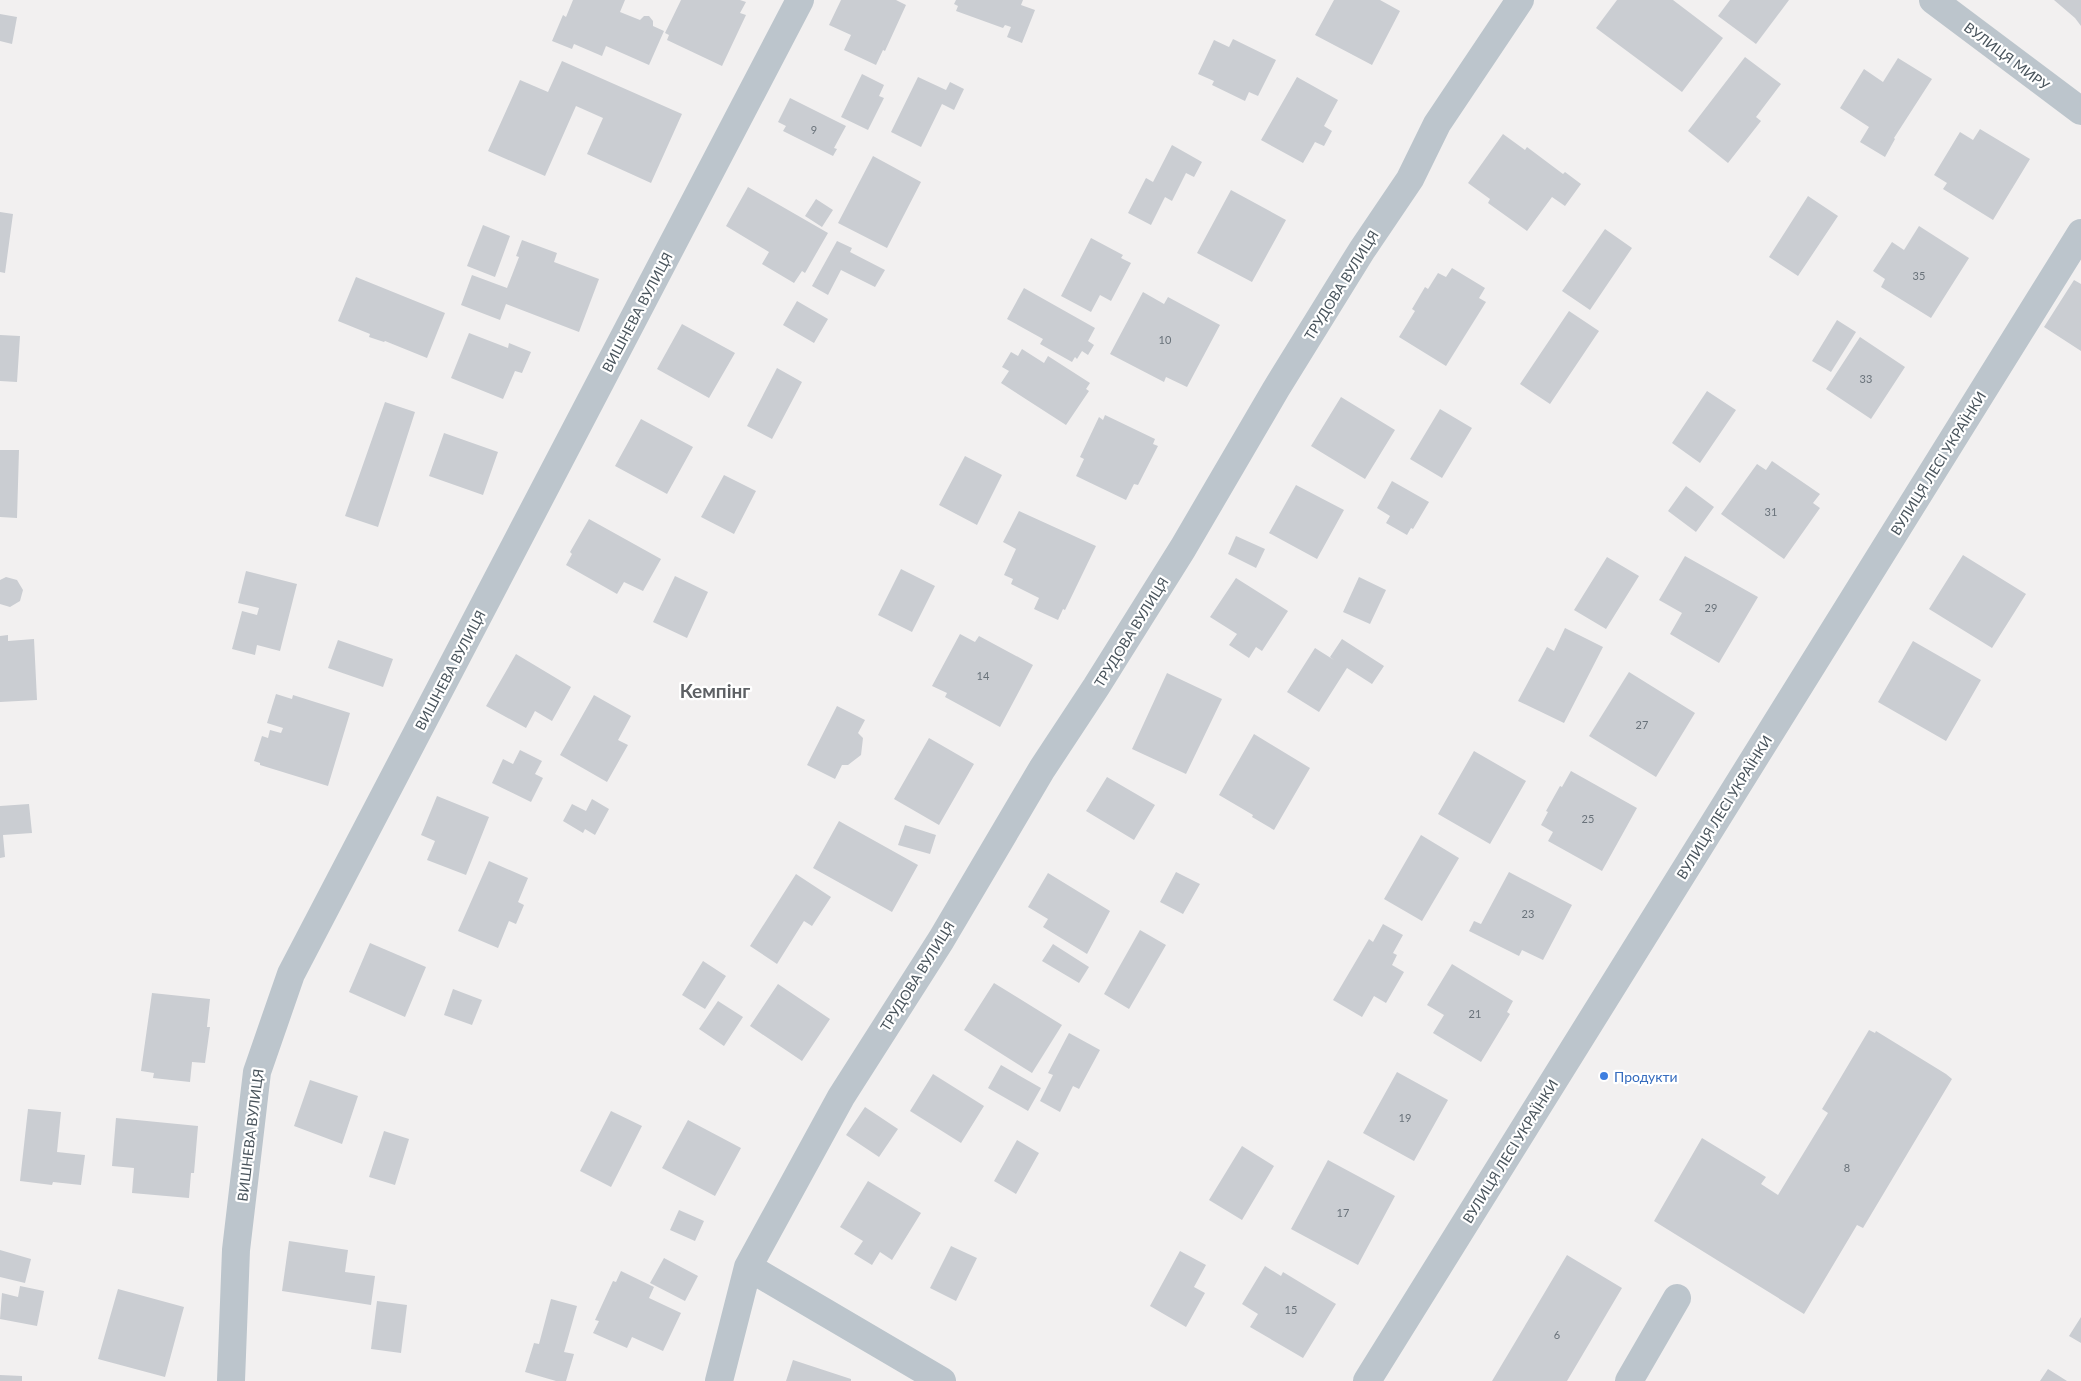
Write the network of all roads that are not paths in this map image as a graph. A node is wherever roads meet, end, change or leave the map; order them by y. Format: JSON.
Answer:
{"nodes":[{"id":1,"x":800,"y":0,"type":"edge"},
{"id":2,"x":1520,"y":0,"type":"edge"},
{"id":3,"x":1932,"y":0,"type":"edge"},
{"id":4,"x":2081,"y":111,"type":"edge"},
{"id":5,"x":2081,"y":233,"type":"edge"},
{"id":6,"x":748,"y":1268,"type":"junction"},
{"id":7,"x":1677,"y":1298,"type":"dead end"},
{"id":8,"x":231,"y":1381,"type":"edge"},
{"id":9,"x":719,"y":1381,"type":"edge"},
{"id":10,"x":942,"y":1381,"type":"edge"},
{"id":11,"x":1367,"y":1381,"type":"edge"},
{"id":12,"x":1629,"y":1381,"type":"edge"}],
"edges":[{"from":1,"to":8,"type":"street","name":"ВИШНЕВА ВУЛИЦЯ"},
{"from":2,"to":6,"type":"street","name":"ТРУДОВА ВУЛИЦЯ"},
{"from":3,"to":4,"type":"street","name":"ВУЛИЦЯ МИРУ"},
{"from":5,"to":11,"type":"street","name":"ВУЛИЦЯ ЛЕСІ УКРАЇНКИ"},
{"from":6,"to":9,"type":"street","name":"ТРУДОВА ВУЛИЦЯ"},
{"from":6,"to":10,"type":"street"},
{"from":7,"to":12,"type":"street"}]}
